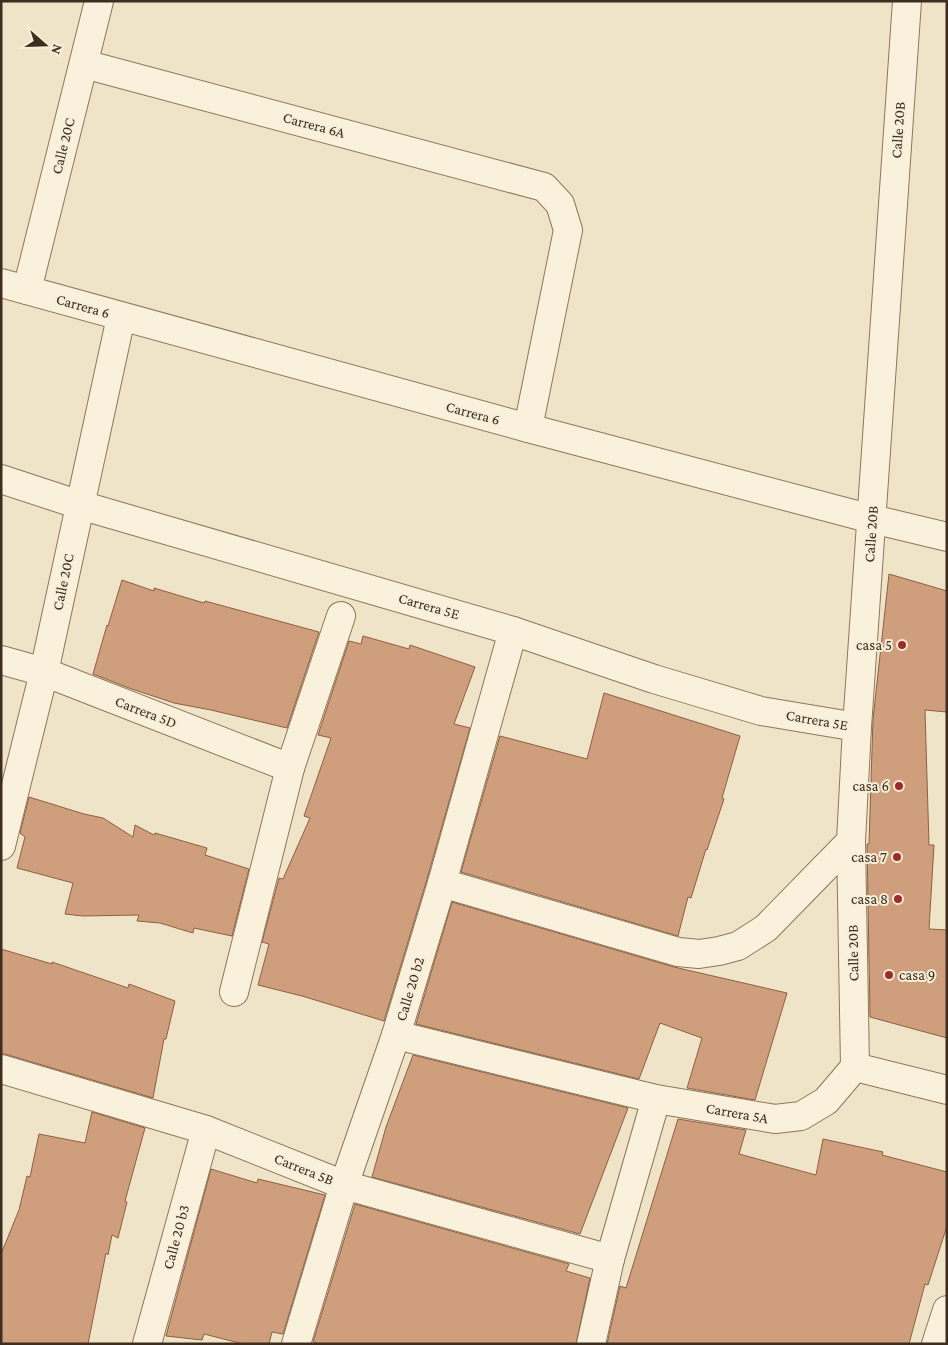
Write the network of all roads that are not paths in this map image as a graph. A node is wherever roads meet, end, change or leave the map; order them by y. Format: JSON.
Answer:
{"nodes":[{"id":1,"x":99,"y":1,"type":"edge"},
{"id":2,"x":907,"y":1,"type":"edge"},
{"id":3,"x":84,"y":64,"type":"junction"},
{"id":4,"x":1,"y":283,"type":"edge"},
{"id":5,"x":27,"y":290,"type":"junction"},
{"id":6,"x":121,"y":317,"type":"junction"},
{"id":7,"x":528,"y":428,"type":"junction"},
{"id":8,"x":2,"y":480,"type":"edge"},
{"id":9,"x":80,"y":505,"type":"junction"},
{"id":10,"x":872,"y":519,"type":"junction"},
{"id":11,"x":947,"y":537,"type":"edge"},
{"id":12,"x":341,"y":616,"type":"dead end"},
{"id":13,"x":513,"y":631,"type":"junction"},
{"id":14,"x":1,"y":660,"type":"edge"},
{"id":15,"x":44,"y":672,"type":"junction"},
{"id":16,"x":857,"y":727,"type":"junction"},
{"id":17,"x":290,"y":768,"type":"junction"},
{"id":18,"x":851,"y":842,"type":"junction"},
{"id":19,"x":1,"y":846,"type":"edge"},
{"id":20,"x":442,"y":883,"type":"junction"},
{"id":21,"x":234,"y":992,"type":"dead end"},
{"id":22,"x":396,"y":1035,"type":"junction"},
{"id":23,"x":855,"y":1067,"type":"junction"},
{"id":24,"x":3,"y":1076,"type":"edge"},
{"id":25,"x":947,"y":1090,"type":"edge"},
{"id":26,"x":656,"y":1099,"type":"junction"},
{"id":27,"x":206,"y":1130,"type":"junction"},
{"id":28,"x":344,"y":1185,"type":"junction"},
{"id":29,"x":610,"y":1260,"type":"junction"},
{"id":30,"x":947,"y":1310,"type":"edge"},
{"id":31,"x":147,"y":1344,"type":"edge"},
{"id":32,"x":296,"y":1344,"type":"edge"},
{"id":33,"x":591,"y":1344,"type":"edge"},
{"id":34,"x":936,"y":1344,"type":"edge"}],
"edges":[{"from":1,"to":3,"type":"street","name":"Calle 20C"},
{"from":2,"to":10,"type":"street","name":"Calle 20B"},
{"from":3,"to":5,"type":"street","name":"Calle 20C"},
{"from":3,"to":7,"type":"street","name":"Carrera 6A"},
{"from":4,"to":5,"type":"street","name":"Carrera 6"},
{"from":5,"to":6,"type":"street","name":"Carrera 6"},
{"from":6,"to":7,"type":"street","name":"Carrera 6"},
{"from":6,"to":9,"type":"street","name":"Calle 20C"},
{"from":7,"to":10,"type":"street","name":"Carrera 6"},
{"from":8,"to":9,"type":"street","name":"Carrera 5E"},
{"from":9,"to":13,"type":"street","name":"Carrera 5E"},
{"from":9,"to":15,"type":"street","name":"Calle 20C"},
{"from":10,"to":11,"type":"street","name":"Carrera 6"},
{"from":10,"to":16,"type":"street","name":"Calle 20B"},
{"from":12,"to":17,"type":"street"},
{"from":13,"to":16,"type":"street","name":"Carrera 5E"},
{"from":13,"to":20,"type":"street","name":"Calle 20 b2"},
{"from":14,"to":15,"type":"street","name":"Carrera 5D"},
{"from":15,"to":17,"type":"street","name":"Carrera 5D"},
{"from":15,"to":19,"type":"street","name":"Calle 20C"},
{"from":16,"to":18,"type":"street","name":"Calle 20B"},
{"from":17,"to":21,"type":"street"},
{"from":18,"to":20,"type":"street"},
{"from":18,"to":23,"type":"street","name":"Calle 20B"},
{"from":20,"to":22,"type":"street","name":"Calle 20 b2"},
{"from":22,"to":26,"type":"street","name":"Carrera 5A"},
{"from":22,"to":28,"type":"street","name":"Calle 20 b2"},
{"from":23,"to":25,"type":"street"},
{"from":23,"to":26,"type":"street","name":"Carrera 5A"},
{"from":24,"to":27,"type":"street","name":"Carrera 5B"},
{"from":26,"to":29,"type":"street"},
{"from":27,"to":28,"type":"street","name":"Carrera 5B"},
{"from":27,"to":31,"type":"street","name":"Calle 20 b3"},
{"from":28,"to":29,"type":"street","name":"Carrera 5B"},
{"from":28,"to":32,"type":"street","name":"Calle 20 b2"},
{"from":29,"to":33,"type":"street"},
{"from":30,"to":34,"type":"street"}]}
